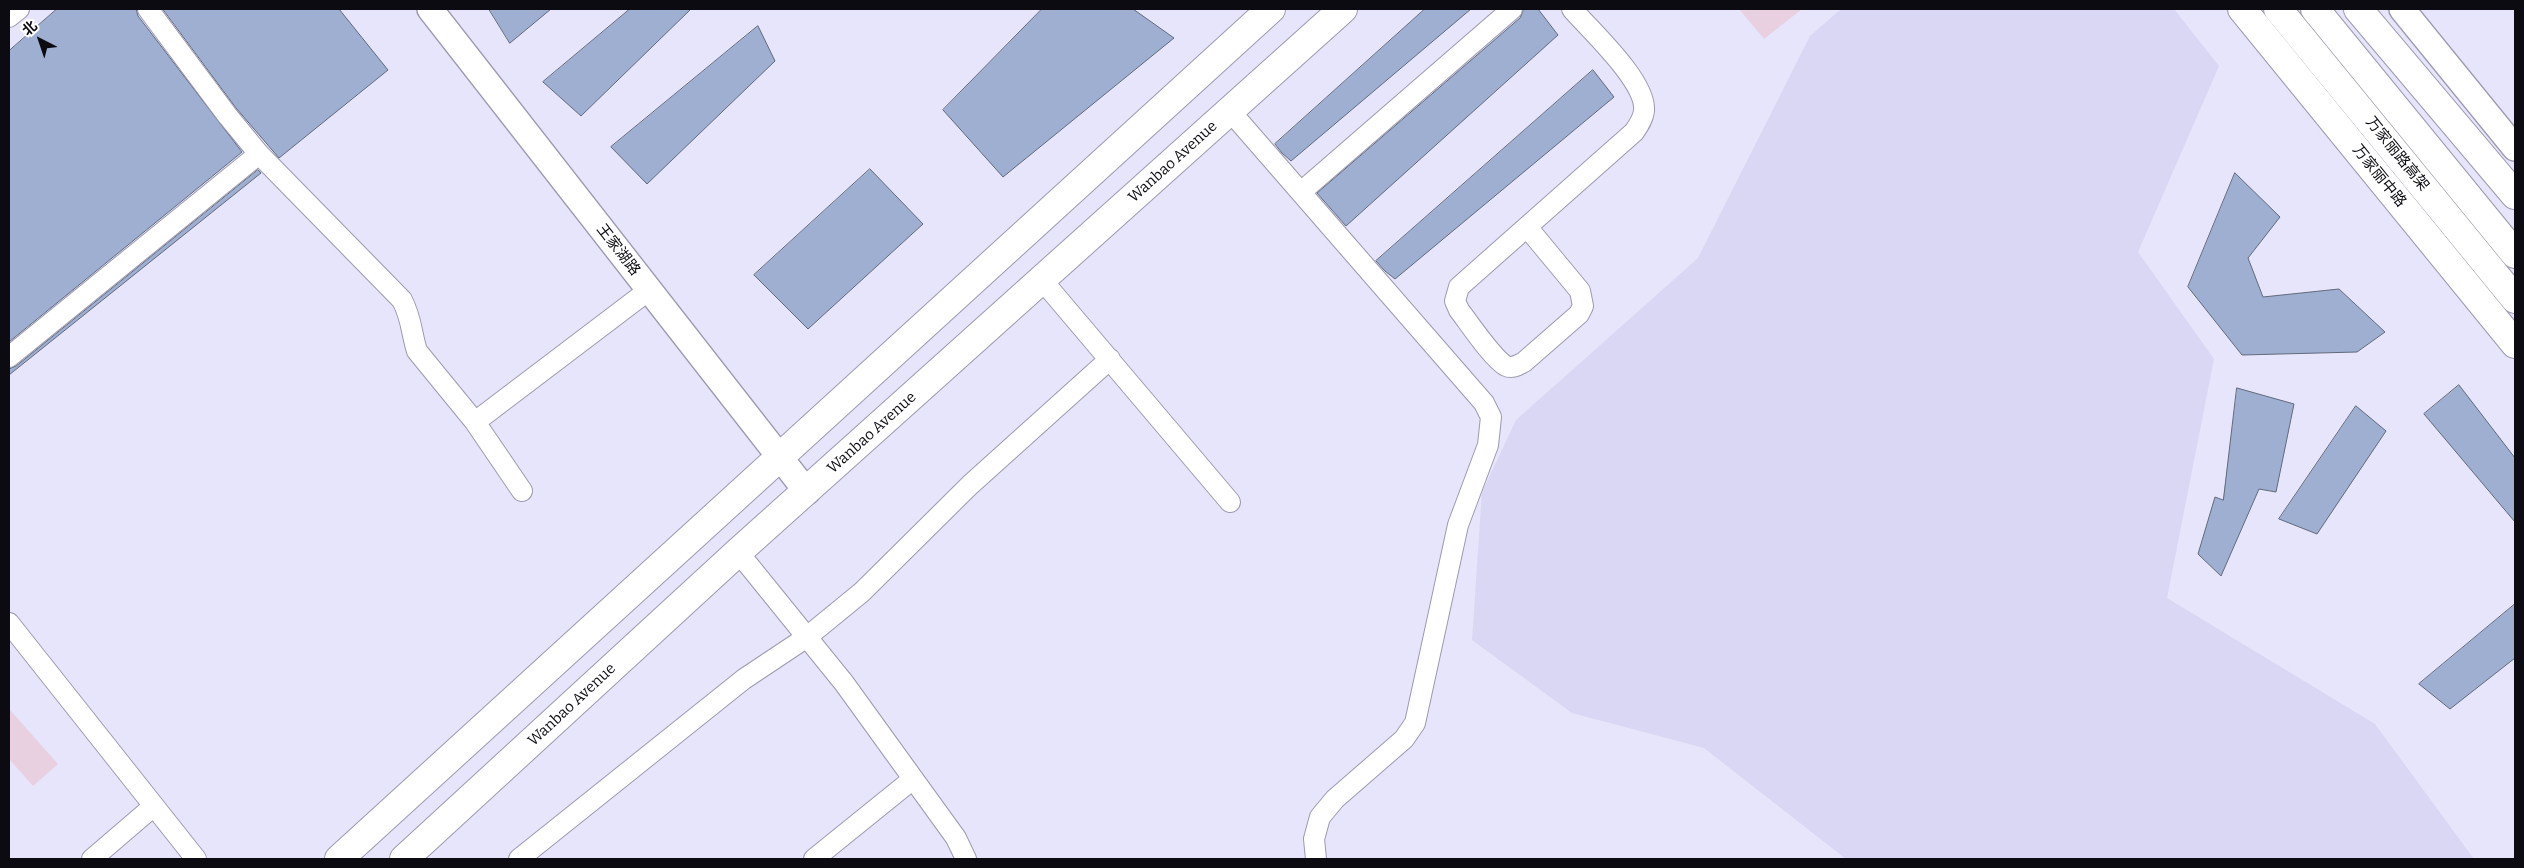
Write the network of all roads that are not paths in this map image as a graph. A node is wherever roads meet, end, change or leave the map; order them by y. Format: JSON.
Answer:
{"nodes":[{"id":1,"x":18,"y":9,"type":"edge"},
{"id":2,"x":148,"y":9,"type":"edge"},
{"id":3,"x":1271,"y":9,"type":"edge"},
{"id":4,"x":1343,"y":9,"type":"edge"},
{"id":5,"x":1512,"y":9,"type":"edge"},
{"id":6,"x":1572,"y":9,"type":"edge"},
{"id":7,"x":2242,"y":9,"type":"edge"},
{"id":8,"x":2278,"y":9,"type":"edge"},
{"id":9,"x":2315,"y":9,"type":"edge"},
{"id":10,"x":2358,"y":9,"type":"edge"},
{"id":11,"x":2402,"y":9,"type":"edge"},
{"id":12,"x":435,"y":11,"type":"edge"},
{"id":13,"x":9,"y":17,"type":"edge"},
{"id":14,"x":1230,"y":111,"type":"junction"},
{"id":15,"x":2515,"y":148,"type":"edge"},
{"id":16,"x":259,"y":154,"type":"junction"},
{"id":17,"x":1301,"y":192,"type":"junction"},
{"id":18,"x":2515,"y":195,"type":"edge"},
{"id":19,"x":1527,"y":227,"type":"junction"},
{"id":20,"x":2515,"y":254,"type":"edge"},
{"id":21,"x":1042,"y":280,"type":"junction"},
{"id":22,"x":649,"y":290,"type":"junction"},
{"id":23,"x":2515,"y":299,"type":"edge"},
{"id":24,"x":2515,"y":344,"type":"edge"},
{"id":25,"x":9,"y":357,"type":"edge"},
{"id":26,"x":1110,"y":359,"type":"junction"},
{"id":27,"x":475,"y":422,"type":"junction"},
{"id":28,"x":779,"y":457,"type":"junction"},
{"id":29,"x":522,"y":491,"type":"dead end"},
{"id":30,"x":807,"y":492,"type":"junction"},
{"id":31,"x":1230,"y":502,"type":"dead end"},
{"id":32,"x":738,"y":552,"type":"junction"},
{"id":33,"x":9,"y":623,"type":"edge"},
{"id":34,"x":807,"y":637,"type":"junction"},
{"id":35,"x":913,"y":779,"type":"junction"},
{"id":36,"x":148,"y":811,"type":"dead end"},
{"id":37,"x":92,"y":859,"type":"edge"},
{"id":38,"x":196,"y":859,"type":"edge"},
{"id":39,"x":340,"y":859,"type":"edge"},
{"id":40,"x":404,"y":859,"type":"edge"},
{"id":41,"x":519,"y":859,"type":"edge"},
{"id":42,"x":814,"y":859,"type":"edge"},
{"id":43,"x":966,"y":859,"type":"edge"},
{"id":44,"x":1316,"y":859,"type":"edge"}],
"edges":[{"from":1,"to":13,"type":"street"},
{"from":2,"to":16,"type":"street"},
{"from":3,"to":28,"type":"main road"},
{"from":4,"to":14,"type":"main road","name":"Wanbao Avenue"},
{"from":5,"to":17,"type":"street"},
{"from":6,"to":19,"type":"street"},
{"from":7,"to":24,"type":"main road","name":"万家丽中路"},
{"from":8,"to":23,"type":"main road","name":"万家丽路高架"},
{"from":9,"to":20,"type":"main road","name":"万家丽路高架"},
{"from":10,"to":18,"type":"main road"},
{"from":11,"to":15,"type":"street"},
{"from":12,"to":22,"type":"street","name":"王家湖路"},
{"from":14,"to":17,"type":"street"},
{"from":14,"to":21,"type":"main road","name":"Wanbao Avenue"},
{"from":16,"to":25,"type":"street"},
{"from":16,"to":27,"type":"street"},
{"from":17,"to":44,"type":"street"},
{"from":19,"to":19,"type":"street"},
{"from":21,"to":26,"type":"street"},
{"from":21,"to":30,"type":"main road","name":"Wanbao Avenue"},
{"from":22,"to":27,"type":"street"},
{"from":22,"to":28,"type":"street","name":"王家湖路"},
{"from":26,"to":31,"type":"street"},
{"from":26,"to":34,"type":"street"},
{"from":27,"to":29,"type":"street"},
{"from":28,"to":30,"type":"street","name":"王家湖路"},
{"from":28,"to":39,"type":"main road"},
{"from":30,"to":32,"type":"main road","name":"Wanbao Avenue"},
{"from":32,"to":34,"type":"street"},
{"from":32,"to":40,"type":"main road","name":"Wanbao Avenue"},
{"from":33,"to":38,"type":"street"},
{"from":34,"to":35,"type":"street"},
{"from":34,"to":41,"type":"street"},
{"from":35,"to":42,"type":"street"},
{"from":35,"to":43,"type":"street"},
{"from":36,"to":37,"type":"street"}]}
